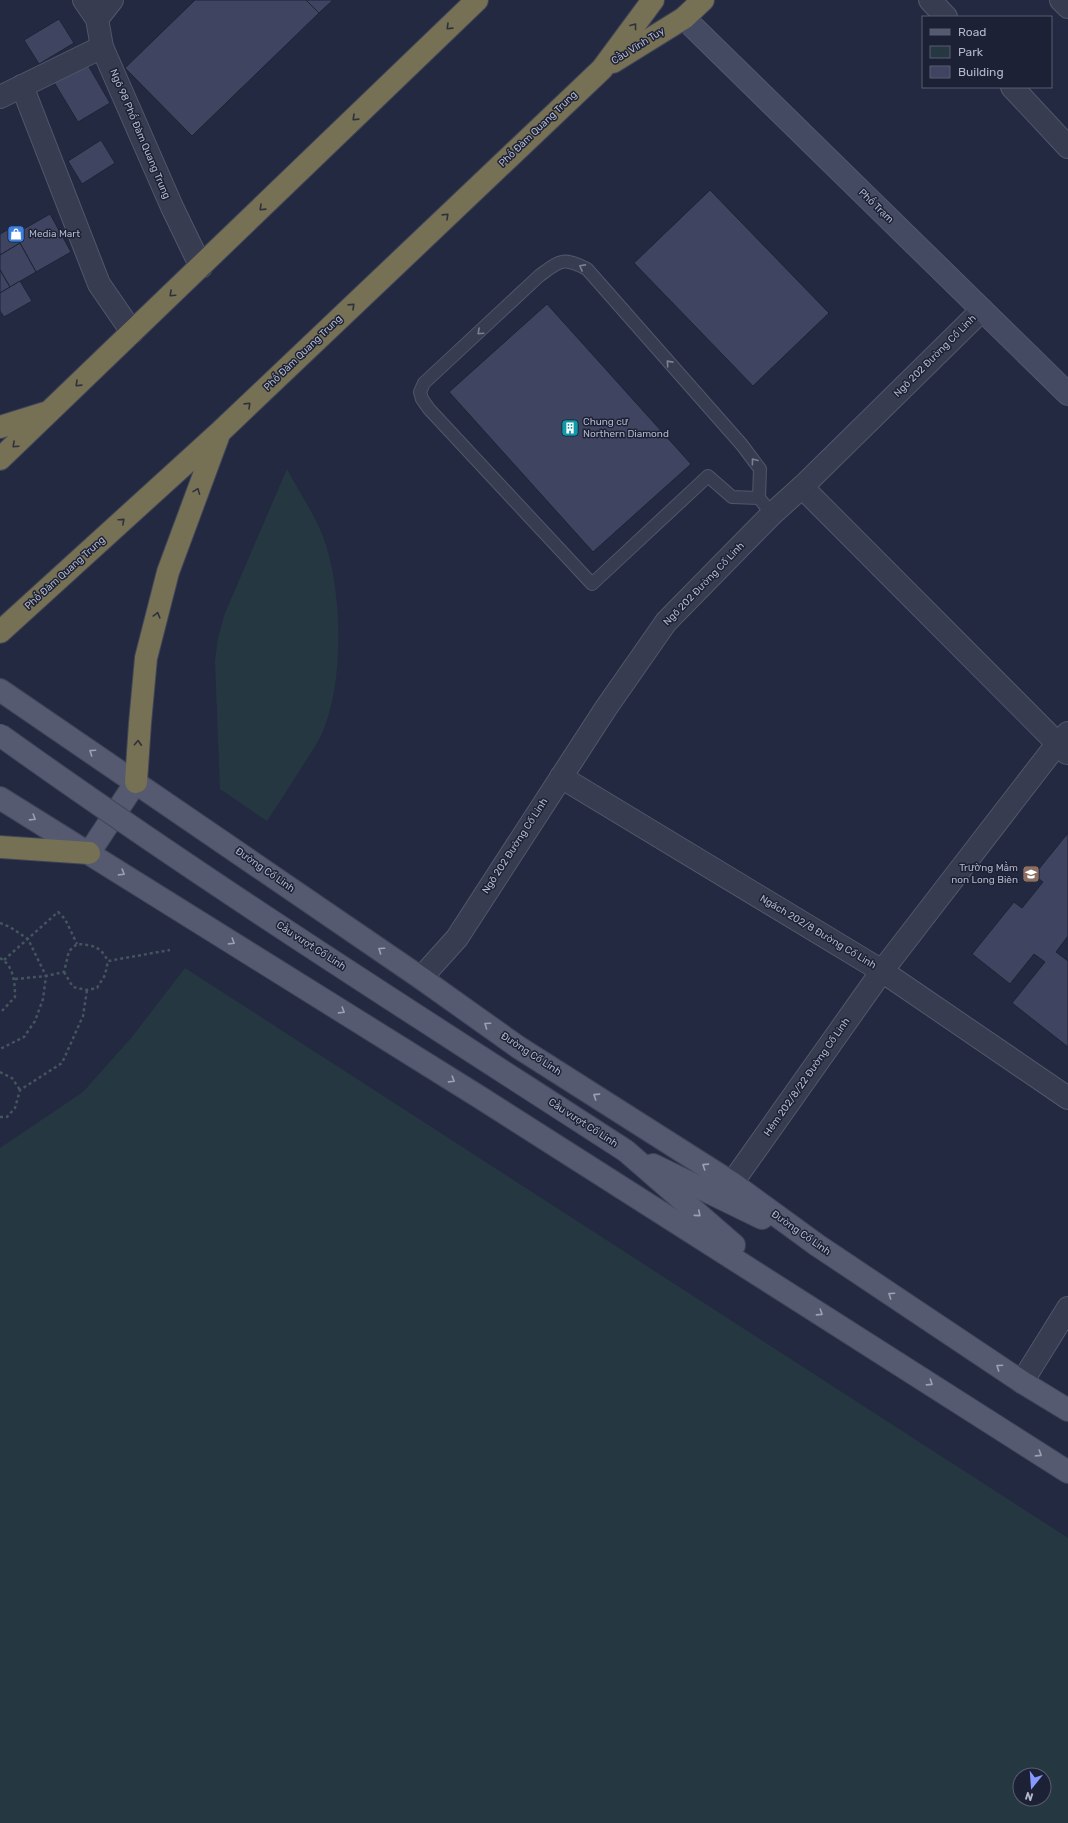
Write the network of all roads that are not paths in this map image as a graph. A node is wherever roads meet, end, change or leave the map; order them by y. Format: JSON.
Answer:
{"nodes":[{"id":1,"x":84,"y":0,"type":"edge"},
{"id":2,"x":112,"y":0,"type":"edge"},
{"id":3,"x":477,"y":0,"type":"edge"},
{"id":4,"x":653,"y":0,"type":"edge"},
{"id":5,"x":703,"y":0,"type":"edge"},
{"id":6,"x":930,"y":0,"type":"edge"},
{"id":7,"x":1061,"y":0,"type":"edge"},
{"id":8,"x":1068,"y":7,"type":"edge"},
{"id":9,"x":945,"y":16,"type":"edge"},
{"id":10,"x":684,"y":18,"type":"junction"},
{"id":11,"x":97,"y":19,"type":"junction"},
{"id":12,"x":102,"y":46,"type":"junction"},
{"id":13,"x":602,"y":68,"type":"junction"},
{"id":14,"x":22,"y":86,"type":"junction"},
{"id":15,"x":1013,"y":88,"type":"edge"},
{"id":16,"x":0,"y":96,"type":"edge"},
{"id":17,"x":1068,"y":147,"type":"edge"},
{"id":18,"x":201,"y":267,"type":"junction"},
{"id":19,"x":982,"y":310,"type":"junction"},
{"id":20,"x":132,"y":332,"type":"junction"},
{"id":21,"x":1068,"y":394,"type":"edge"},
{"id":22,"x":50,"y":412,"type":"junction"},
{"id":23,"x":0,"y":427,"type":"edge"},
{"id":24,"x":220,"y":432,"type":"junction"},
{"id":25,"x":0,"y":459,"type":"edge"},
{"id":26,"x":802,"y":487,"type":"junction"},
{"id":27,"x":765,"y":506,"type":"junction"},
{"id":28,"x":0,"y":632,"type":"edge"},
{"id":29,"x":0,"y":690,"type":"edge"},
{"id":30,"x":0,"y":735,"type":"edge"},
{"id":31,"x":1064,"y":744,"type":"edge"},
{"id":32,"x":560,"y":777,"type":"junction"},
{"id":33,"x":136,"y":782,"type":"junction"},
{"id":34,"x":0,"y":798,"type":"edge"},
{"id":35,"x":0,"y":847,"type":"edge"},
{"id":36,"x":89,"y":853,"type":"junction"},
{"id":37,"x":882,"y":971,"type":"junction"},
{"id":38,"x":421,"y":978,"type":"junction"},
{"id":39,"x":1068,"y":1098,"type":"edge"},
{"id":40,"x":626,"y":1151,"type":"junction"},
{"id":41,"x":732,"y":1183,"type":"junction"},
{"id":42,"x":817,"y":1245,"type":"junction"},
{"id":43,"x":787,"y":1292,"type":"junction"},
{"id":44,"x":1068,"y":1308,"type":"edge"},
{"id":45,"x":1022,"y":1382,"type":"junction"},
{"id":46,"x":1068,"y":1410,"type":"edge"},
{"id":47,"x":1068,"y":1472,"type":"edge"}],
"edges":[{"from":1,"to":11,"type":"street","name":"Ngõ 98 Phố Đàm Quang Trung"},
{"from":2,"to":11,"type":"street"},
{"from":3,"to":18,"type":"highway","one_way":true},
{"from":13,"to":4,"type":"highway","name":"Cầu Vĩnh Tuy","one_way":true},
{"from":5,"to":10,"type":"highway","name":"Cầu Vĩnh Tuy"},
{"from":6,"to":9,"type":"street"},
{"from":7,"to":8,"type":"street"},
{"from":10,"to":13,"type":"highway","name":"Cầu Vĩnh Tuy"},
{"from":10,"to":19,"type":"street","name":"Phố Trạm"},
{"from":11,"to":12,"type":"street","name":"Ngõ 98 Phố Đàm Quang Trung"},
{"from":12,"to":14,"type":"street"},
{"from":12,"to":18,"type":"street","name":"Ngõ 98 Phố Đàm Quang Trung"},
{"from":24,"to":13,"type":"highway","name":"Phố Đàm Quang Trung","one_way":true},
{"from":14,"to":16,"type":"street"},
{"from":14,"to":20,"type":"street"},
{"from":15,"to":17,"type":"street"},
{"from":18,"to":20,"type":"highway","one_way":true},
{"from":19,"to":21,"type":"street","name":"Phố Trạm"},
{"from":19,"to":26,"type":"street","name":"Ngõ 202 Đường Cổ Linh"},
{"from":20,"to":22,"type":"highway","one_way":true},
{"from":22,"to":23,"type":"highway"},
{"from":22,"to":25,"type":"highway","one_way":true},
{"from":28,"to":24,"type":"highway","name":"Phố Đàm Quang Trung","one_way":true},
{"from":33,"to":24,"type":"highway","one_way":true},
{"from":26,"to":27,"type":"street","name":"Ngõ 202 Đường Cổ Linh"},
{"from":26,"to":31,"type":"street"},
{"from":27,"to":27,"type":"lane","one_way":true},
{"from":27,"to":32,"type":"street","name":"Ngõ 202 Đường Cổ Linh"},
{"from":33,"to":29,"type":"main road","name":"Đường Cổ Linh","one_way":true},
{"from":30,"to":40,"type":"main road","name":"Cầu vượt Cổ Linh","bridge":true},
{"from":31,"to":37,"type":"street","name":"Hẻm 202/8/22 Đường Cổ Linh"},
{"from":32,"to":37,"type":"street","name":"Ngách 202/8 Đường Cổ Linh"},
{"from":32,"to":38,"type":"street","name":"Ngõ 202 Đường Cổ Linh"},
{"from":33,"to":36,"type":"main road"},
{"from":38,"to":33,"type":"main road","name":"Đường Cổ Linh","one_way":true},
{"from":34,"to":36,"type":"main road","one_way":true},
{"from":35,"to":36,"type":"highway"},
{"from":36,"to":43,"type":"main road","one_way":true},
{"from":37,"to":39,"type":"street","name":"Ngách 202/8 Đường Cổ Linh"},
{"from":37,"to":41,"type":"street","name":"Hẻm 202/8/22 Đường Cổ Linh"},
{"from":41,"to":38,"type":"main road","name":"Đường Cổ Linh","one_way":true},
{"from":40,"to":42,"type":"main road","name":"Cầu vượt Cổ Linh"},
{"from":40,"to":43,"type":"main road","name":"Cầu vượt Cổ Linh","one_way":true},
{"from":41,"to":42,"type":"main road","name":"Đường Cổ Linh"},
{"from":45,"to":42,"type":"main road","name":"Đường Cổ Linh","one_way":true},
{"from":43,"to":47,"type":"main road","one_way":true},
{"from":44,"to":45,"type":"street"},
{"from":45,"to":46,"type":"main road","name":"Đường Cổ Linh"}]}
